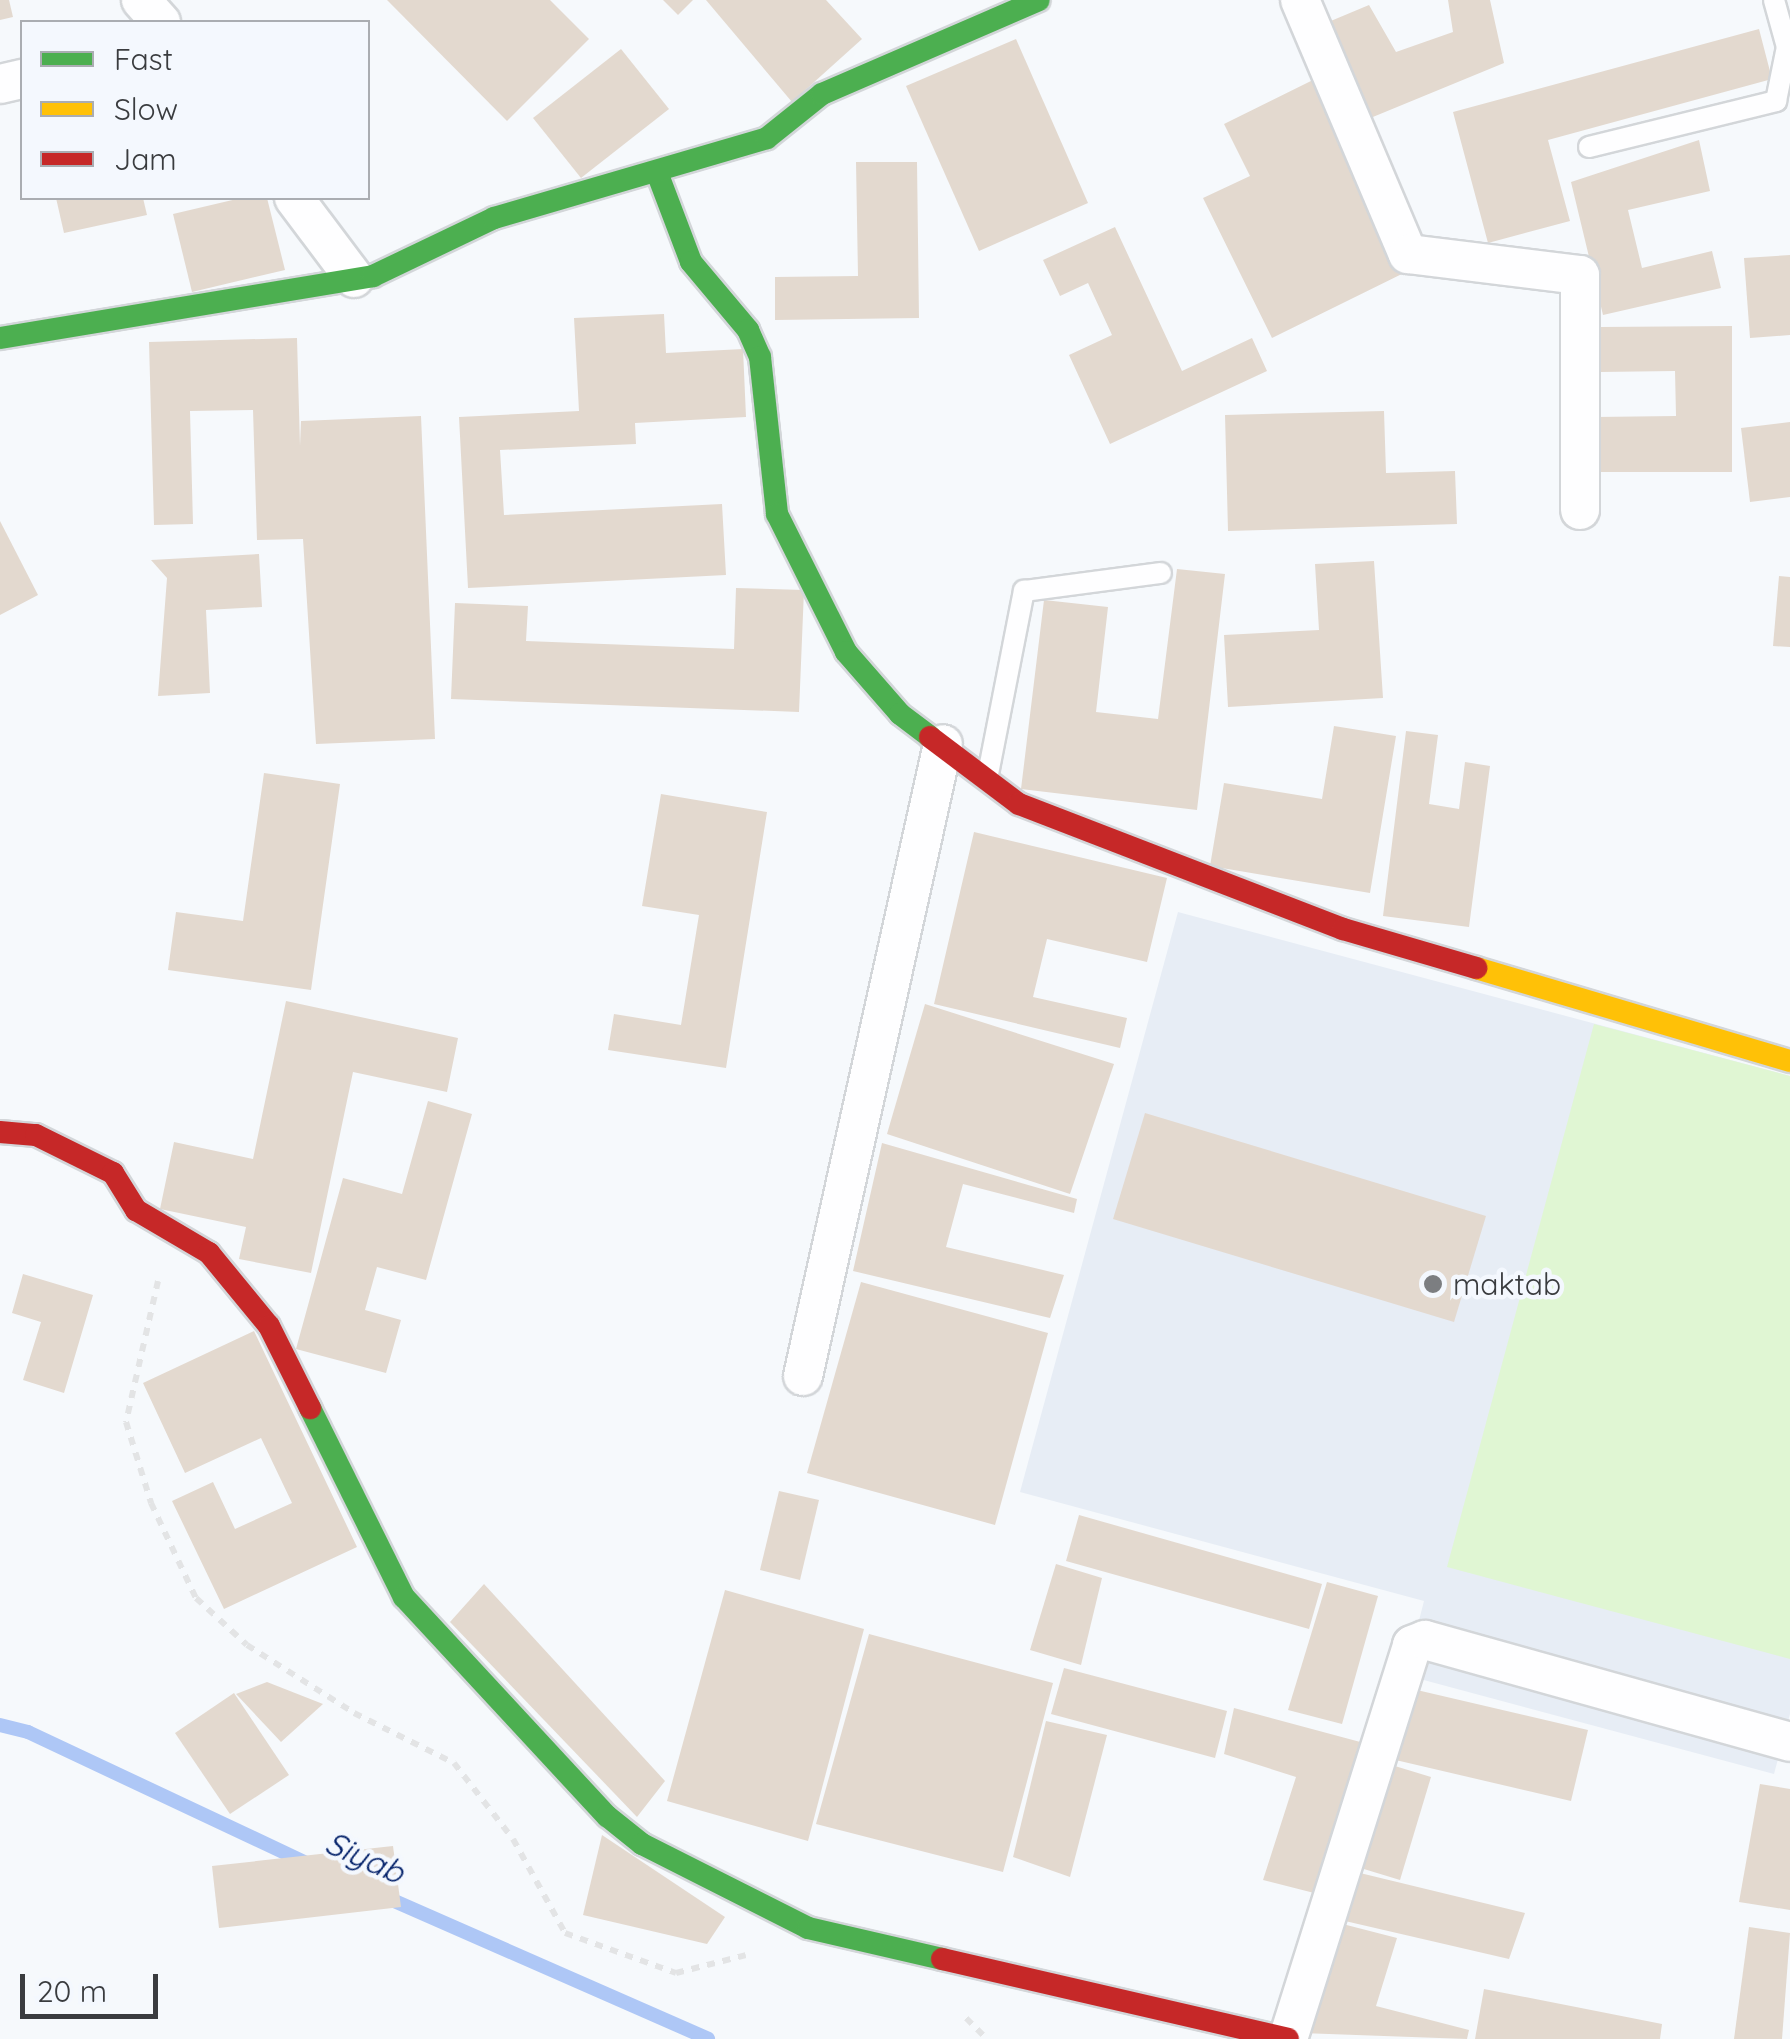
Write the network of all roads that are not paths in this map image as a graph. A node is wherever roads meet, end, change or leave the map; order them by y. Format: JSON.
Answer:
{"nodes":[{"id":1,"x":141,"y":0,"type":"edge"},
{"id":2,"x":1040,"y":0,"type":"edge"},
{"id":3,"x":1300,"y":0,"type":"edge"},
{"id":4,"x":1774,"y":0,"type":"edge"},
{"id":5,"x":159,"y":20,"type":"edge"},
{"id":6,"x":1589,"y":147,"type":"dead end"},
{"id":7,"x":658,"y":175,"type":"junction"},
{"id":8,"x":296,"y":200,"type":"edge"},
{"id":9,"x":354,"y":278,"type":"junction"},
{"id":10,"x":0,"y":338,"type":"edge"},
{"id":11,"x":1580,"y":510,"type":"dead end"},
{"id":12,"x":1161,"y":573,"type":"dead end"},
{"id":13,"x":943,"y":744,"type":"junction"},
{"id":14,"x":986,"y":781,"type":"junction"},
{"id":15,"x":1790,"y":1061,"type":"edge"},
{"id":16,"x":0,"y":1132,"type":"edge"},
{"id":17,"x":802,"y":1376,"type":"dead end"},
{"id":18,"x":1790,"y":1742,"type":"edge"},
{"id":19,"x":1288,"y":2039,"type":"edge"}],
"edges":[{"from":1,"to":5,"type":"street"},
{"from":2,"to":7,"type":"street"},
{"from":3,"to":11,"type":"street"},
{"from":4,"to":6,"type":"lane"},
{"from":7,"to":9,"type":"street"},
{"from":7,"to":13,"type":"street"},
{"from":8,"to":9,"type":"street"},
{"from":9,"to":10,"type":"street"},
{"from":12,"to":14,"type":"lane"},
{"from":13,"to":14,"type":"street"},
{"from":13,"to":17,"type":"street"},
{"from":14,"to":15,"type":"street"},
{"from":16,"to":19,"type":"street"},
{"from":18,"to":19,"type":"street"}]}
